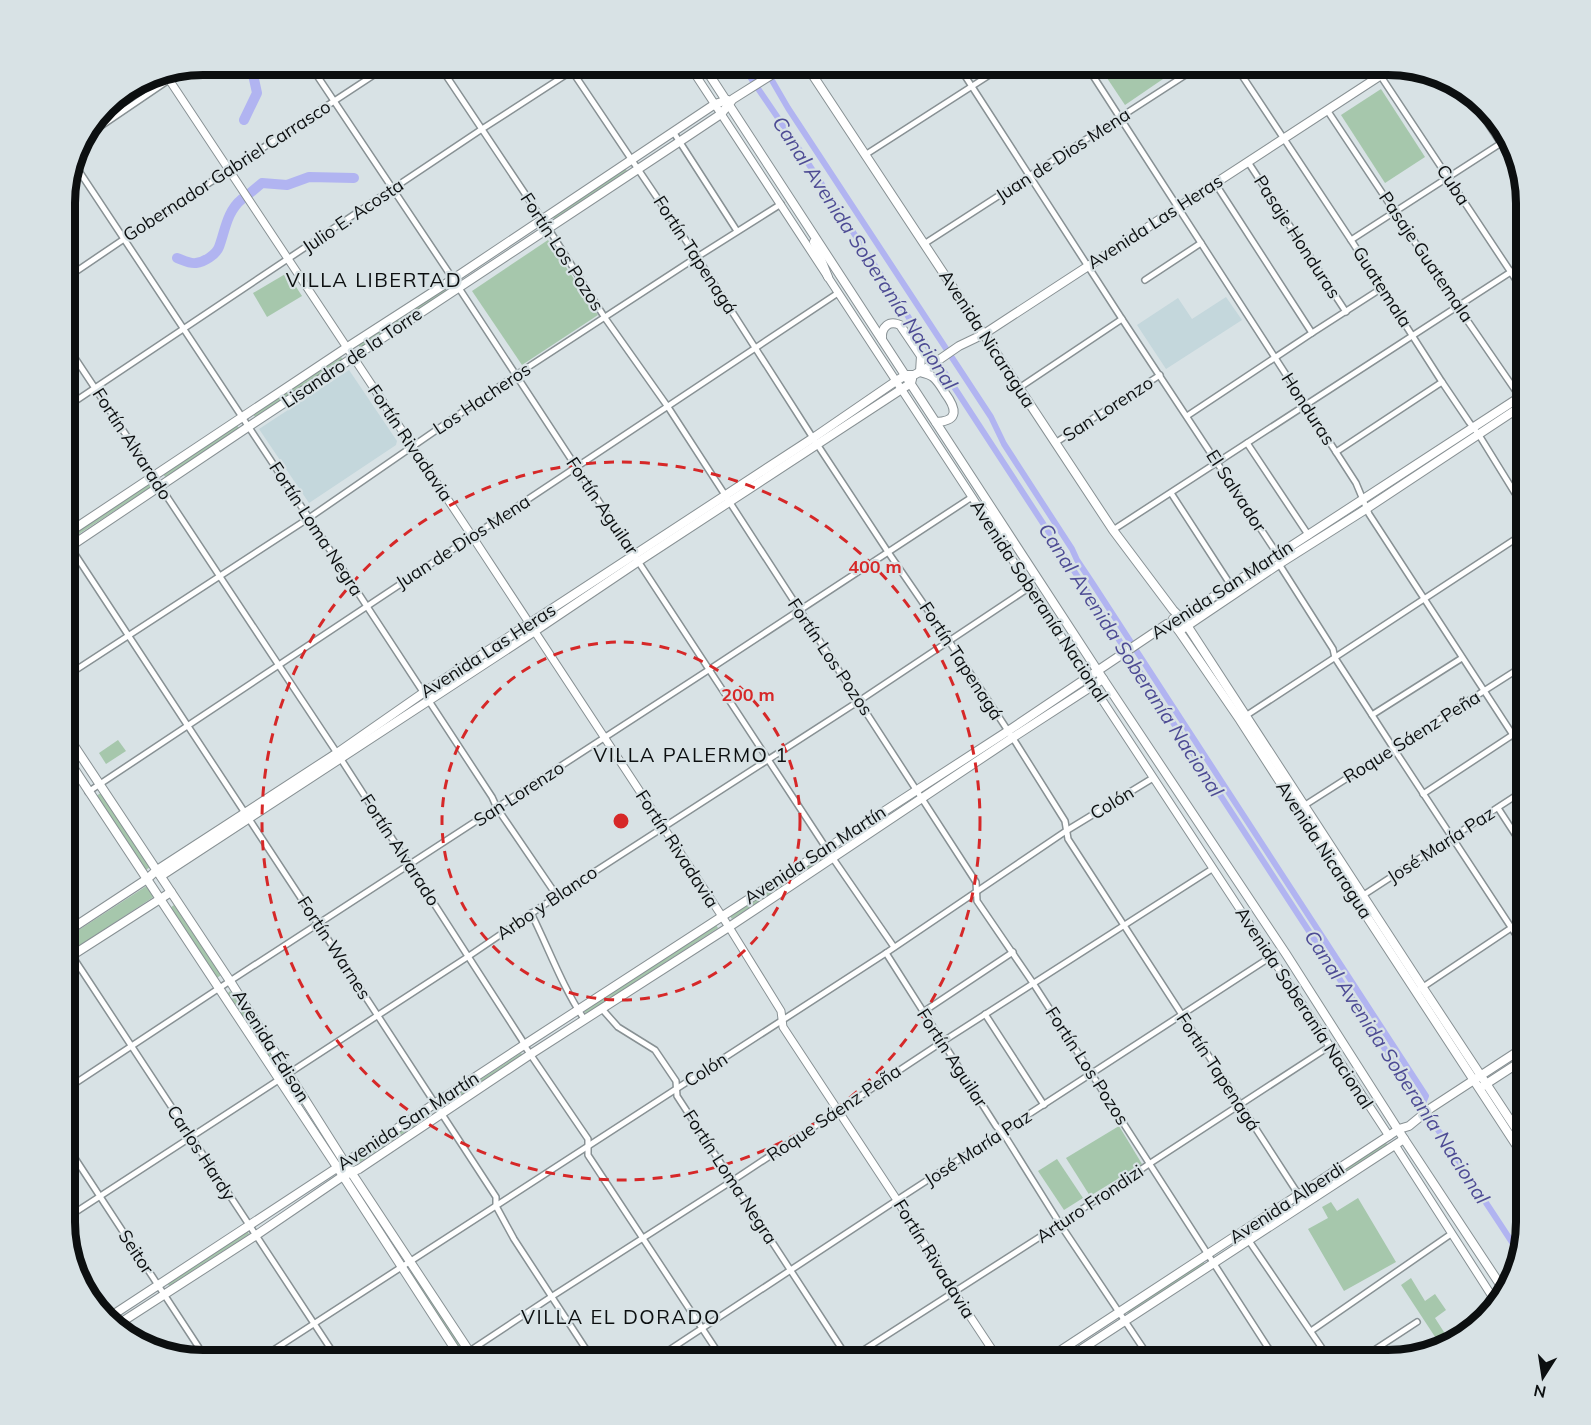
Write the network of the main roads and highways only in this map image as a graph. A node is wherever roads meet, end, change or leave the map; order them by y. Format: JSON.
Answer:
{"nodes":[{"id":1,"x":711,"y":75,"type":"edge"},
{"id":2,"x":770,"y":75,"type":"edge"},
{"id":3,"x":813,"y":75,"type":"edge"},
{"id":4,"x":1380,"y":75,"type":"edge"},
{"id":5,"x":729,"y":101,"type":"junction"},
{"id":6,"x":807,"y":225,"type":"junction"},
{"id":7,"x":828,"y":277,"type":"road end"},
{"id":8,"x":984,"y":334,"type":"junction"},
{"id":9,"x":882,"y":340,"type":"junction"},
{"id":10,"x":912,"y":376,"type":"junction"},
{"id":11,"x":1516,"y":404,"type":"edge"},
{"id":12,"x":1516,"y":406,"type":"edge"},
{"id":13,"x":936,"y":422,"type":"junction"},
{"id":14,"x":815,"y":441,"type":"junction"},
{"id":15,"x":979,"y":506,"type":"road end"},
{"id":16,"x":75,"y":530,"type":"edge"},
{"id":17,"x":75,"y":543,"type":"edge"},
{"id":18,"x":1021,"y":552,"type":"junction"},
{"id":19,"x":1173,"y":610,"type":"junction"},
{"id":20,"x":1181,"y":618,"type":"junction"},
{"id":21,"x":1173,"y":622,"type":"junction"},
{"id":22,"x":1187,"y":626,"type":"junction"},
{"id":23,"x":1179,"y":631,"type":"junction"},
{"id":24,"x":1098,"y":670,"type":"junction"},
{"id":25,"x":1088,"y":678,"type":"junction"},
{"id":26,"x":1103,"y":679,"type":"junction"},
{"id":27,"x":1094,"y":686,"type":"junction"},
{"id":28,"x":1243,"y":718,"type":"junction"},
{"id":29,"x":1010,"y":734,"type":"junction"},
{"id":30,"x":75,"y":747,"type":"edge"},
{"id":31,"x":75,"y":771,"type":"edge"},
{"id":32,"x":159,"y":873,"type":"junction"},
{"id":33,"x":147,"y":879,"type":"junction"},
{"id":34,"x":171,"y":892,"type":"junction"},
{"id":35,"x":160,"y":899,"type":"junction"},
{"id":36,"x":75,"y":926,"type":"edge"},
{"id":37,"x":75,"y":954,"type":"edge"},
{"id":38,"x":1516,"y":1053,"type":"edge"},
{"id":39,"x":1516,"y":1065,"type":"edge"},
{"id":40,"x":1474,"y":1080,"type":"junction"},
{"id":41,"x":1483,"y":1086,"type":"junction"},
{"id":42,"x":1409,"y":1126,"type":"junction"},
{"id":43,"x":1399,"y":1129,"type":"junction"},
{"id":44,"x":1516,"y":1131,"type":"edge"},
{"id":45,"x":1389,"y":1136,"type":"junction"},
{"id":46,"x":1404,"y":1139,"type":"junction"},
{"id":47,"x":1516,"y":1143,"type":"edge"},
{"id":48,"x":1395,"y":1145,"type":"junction"},
{"id":49,"x":341,"y":1166,"type":"junction"},
{"id":50,"x":347,"y":1175,"type":"junction"},
{"id":51,"x":1500,"y":1284,"type":"edge"},
{"id":52,"x":114,"y":1314,"type":"edge"},
{"id":53,"x":122,"y":1321,"type":"edge"},
{"id":54,"x":453,"y":1350,"type":"edge"},
{"id":55,"x":468,"y":1350,"type":"edge"},
{"id":56,"x":1061,"y":1350,"type":"edge"},
{"id":57,"x":1081,"y":1350,"type":"edge"}],
"edges":[{"from":1,"to":5,"type":"main road","name":"Avenida Soberanía Nacional"},
{"from":2,"to":5,"type":"main road","name":"Lisandro de la Torre"},
{"from":3,"to":8,"type":"main road","name":"Avenida Nicaragua"},
{"from":4,"to":8,"type":"main road","name":"Avenida Las Heras"},
{"from":5,"to":6,"type":"main road","name":"Avenida Soberanía Nacional"},
{"from":5,"to":16,"type":"main road","name":"Lisandro de la Torre"},
{"from":5,"to":17,"type":"main road","name":"Lisandro de la Torre"},
{"from":6,"to":7,"type":"main road"},
{"from":6,"to":9,"type":"main road","name":"Avenida Soberanía Nacional"},
{"from":8,"to":10,"type":"main road","name":"Avenida Las Heras"},
{"from":8,"to":19,"type":"main road","name":"Avenida Nicaragua"},
{"from":9,"to":10,"type":"main road","name":"Avenida Soberanía Nacional"},
{"from":9,"to":10,"type":"main road"},
{"from":10,"to":13,"type":"main road","name":"Avenida Soberanía Nacional"},
{"from":10,"to":13,"type":"main road"},
{"from":10,"to":14,"type":"main road","name":"Avenida Las Heras"},
{"from":10,"to":14,"type":"main road","name":"Avenida Las Heras"},
{"from":11,"to":20,"type":"main road","name":"Avenida San Martín"},
{"from":12,"to":22,"type":"main road","name":"Avenida San Martín"},
{"from":13,"to":18,"type":"main road","name":"Avenida Soberanía Nacional"},
{"from":14,"to":32,"type":"main road","name":"Avenida Las Heras"},
{"from":15,"to":18,"type":"main road"},
{"from":18,"to":24,"type":"main road","name":"Avenida Soberanía Nacional"},
{"from":19,"to":20,"type":"main road","name":"Avenida Nicaragua"},
{"from":19,"to":21,"type":"main road"},
{"from":20,"to":21,"type":"main road","name":"Avenida San Martín"},
{"from":20,"to":22,"type":"main road","name":"Avenida Nicaragua"},
{"from":21,"to":23,"type":"main road","name":"Avenida Nicaragua"},
{"from":21,"to":24,"type":"main road","name":"Avenida San Martín"},
{"from":22,"to":23,"type":"main road","name":"Avenida San Martín"},
{"from":22,"to":28,"type":"main road","name":"Avenida Nicaragua"},
{"from":23,"to":28,"type":"main road","name":"Avenida Nicaragua"},
{"from":24,"to":25,"type":"main road","name":"Avenida San Martín"},
{"from":24,"to":26,"type":"main road","name":"Avenida Soberanía Nacional"},
{"from":25,"to":27,"type":"main road","name":"Avenida Soberanía Nacional"},
{"from":25,"to":29,"type":"main road","name":"Avenida San Martín"},
{"from":26,"to":27,"type":"main road","name":"Avenida San Martín"},
{"from":26,"to":43,"type":"main road","name":"Avenida Soberanía Nacional"},
{"from":27,"to":29,"type":"main road","name":"Avenida San Martín"},
{"from":28,"to":40,"type":"main road","name":"Avenida Nicaragua"},
{"from":29,"to":49,"type":"main road","name":"Avenida San Martín"},
{"from":29,"to":50,"type":"main road","name":"Avenida San Martín"},
{"from":30,"to":32,"type":"main road","name":"Avenida Édison"},
{"from":31,"to":33,"type":"main road","name":"Avenida Édison"},
{"from":32,"to":33,"type":"main road","name":"Avenida Las Heras"},
{"from":32,"to":34,"type":"main road","name":"Avenida Édison"},
{"from":33,"to":35,"type":"main road","name":"Avenida Édison"},
{"from":33,"to":36,"type":"main road","name":"Avenida Las Heras"},
{"from":34,"to":35,"type":"main road"},
{"from":34,"to":49,"type":"main road","name":"Avenida Édison"},
{"from":35,"to":37,"type":"main road"},
{"from":35,"to":49,"type":"main road","name":"Avenida Édison"},
{"from":38,"to":40,"type":"main road","name":"Avenida Alberdi"},
{"from":39,"to":41,"type":"main road"},
{"from":40,"to":41,"type":"main road","name":"Avenida Nicaragua"},
{"from":40,"to":42,"type":"main road","name":"Avenida Alberdi"},
{"from":41,"to":44,"type":"main road"},
{"from":41,"to":47,"type":"main road"},
{"from":42,"to":43,"type":"main road","name":"Avenida Alberdi"},
{"from":42,"to":46,"type":"main road"},
{"from":43,"to":45,"type":"main road","name":"Avenida Alberdi"},
{"from":43,"to":46,"type":"main road","name":"Avenida Soberanía Nacional"},
{"from":45,"to":48,"type":"main road"},
{"from":45,"to":56,"type":"main road","name":"Avenida Alberdi"},
{"from":46,"to":48,"type":"main road","name":"Avenida Alberdi"},
{"from":46,"to":51,"type":"main road","name":"Avenida Soberanía Nacional"},
{"from":48,"to":57,"type":"main road","name":"Avenida Alberdi"},
{"from":49,"to":50,"type":"main road","name":"Avenida Édison"},
{"from":49,"to":52,"type":"main road","name":"Avenida San Martín"},
{"from":50,"to":53,"type":"main road","name":"Avenida San Martín"},
{"from":50,"to":54,"type":"main road","name":"Avenida Édison"},
{"from":50,"to":55,"type":"main road","name":"Avenida Édison"}]}
